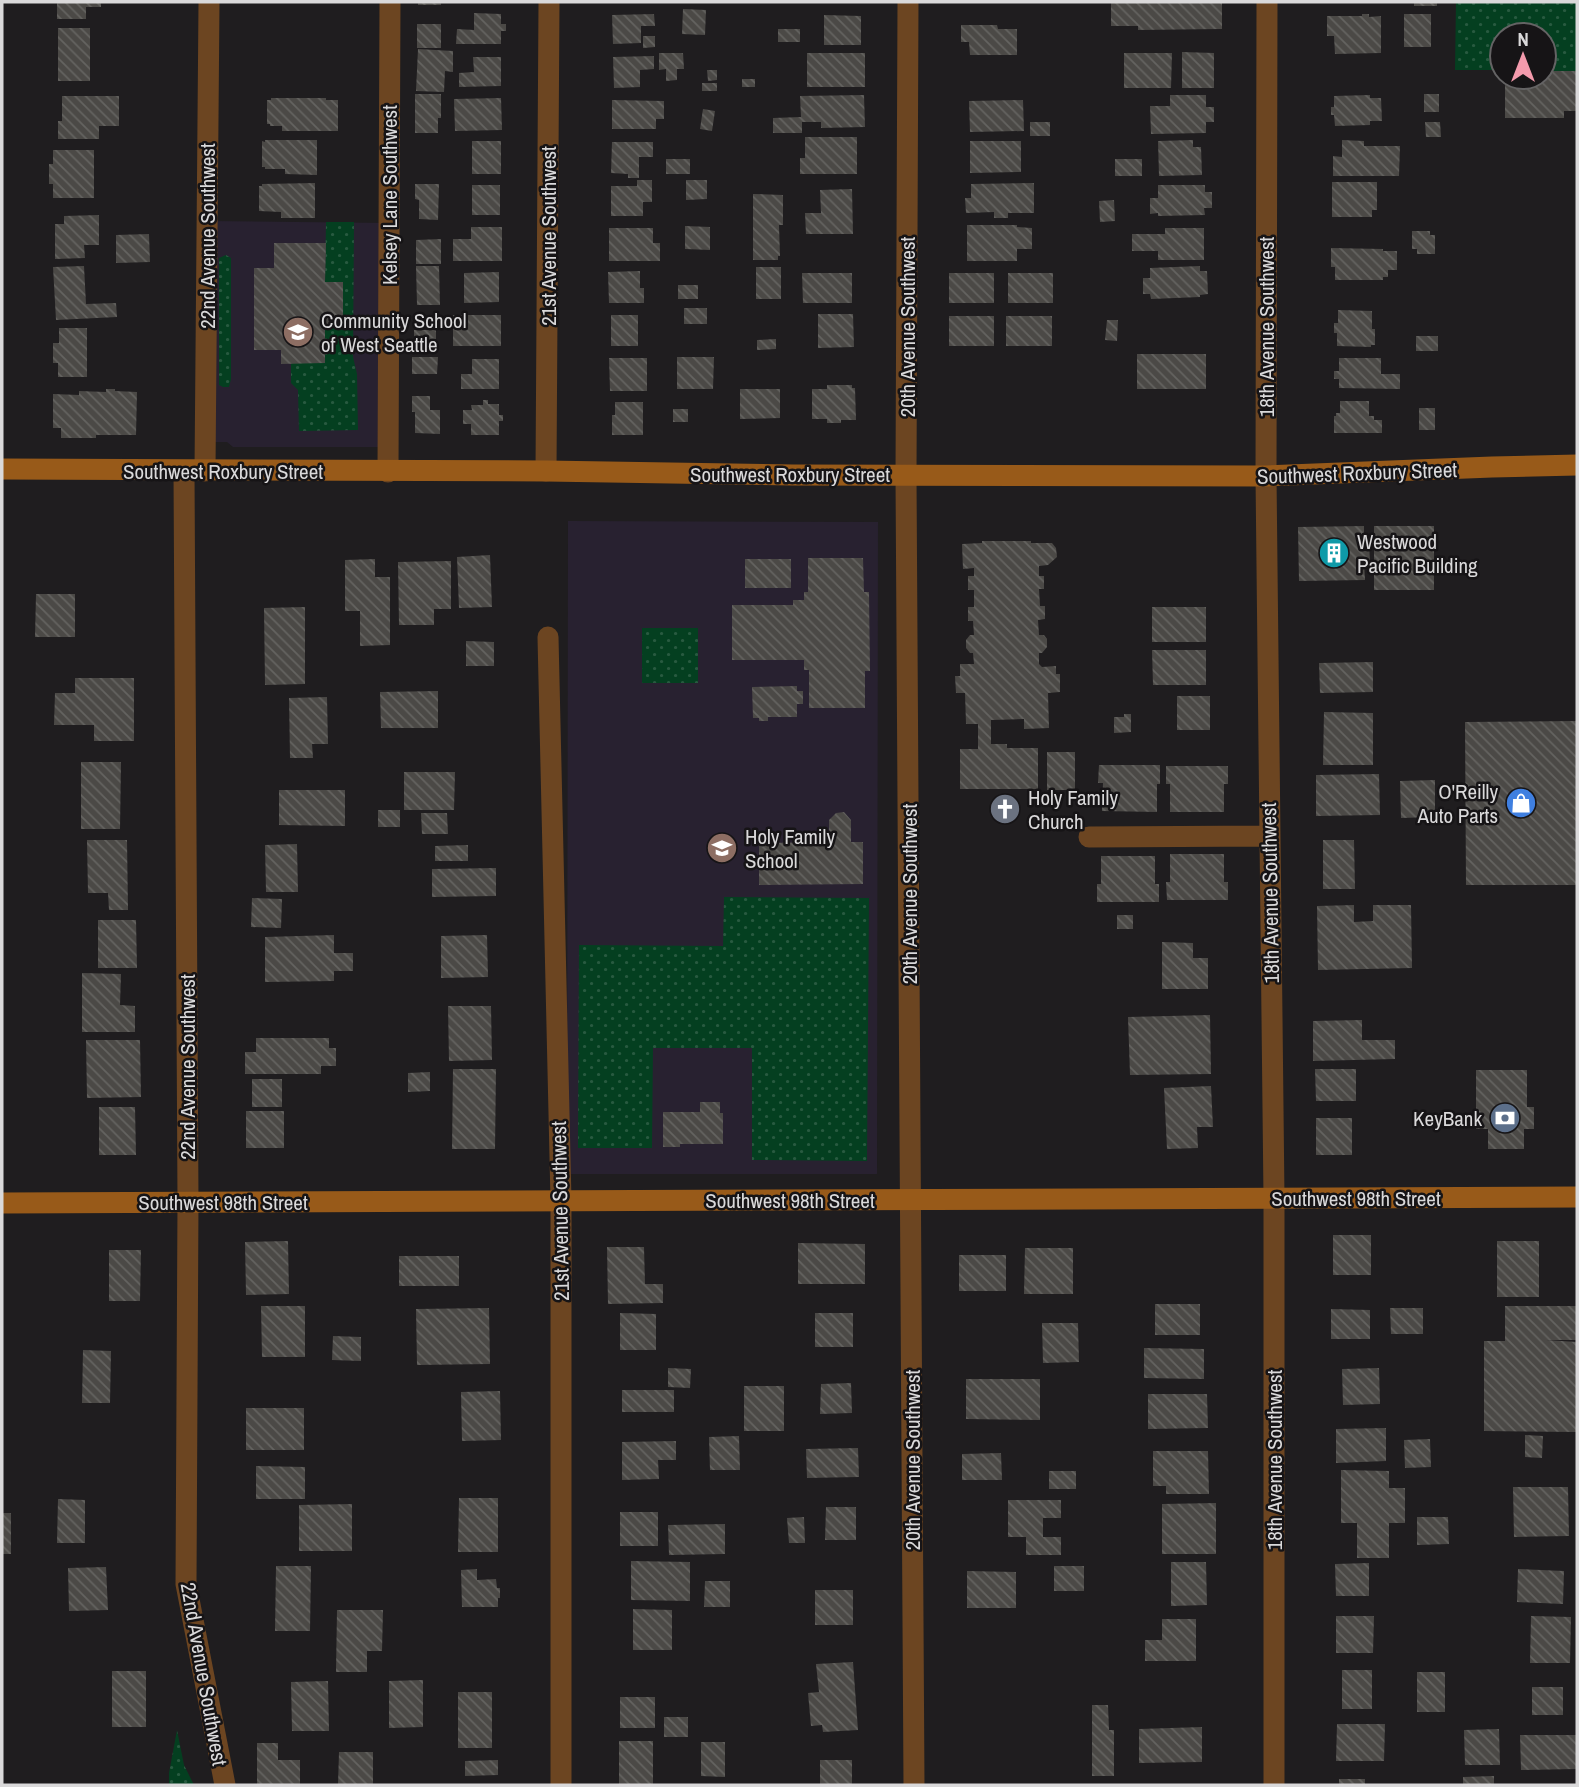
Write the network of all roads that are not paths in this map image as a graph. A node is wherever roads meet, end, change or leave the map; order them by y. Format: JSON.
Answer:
{"nodes":[{"id":1,"x":209,"y":2,"type":"edge"},
{"id":2,"x":390,"y":2,"type":"edge"},
{"id":3,"x":549,"y":2,"type":"edge"},
{"id":4,"x":908,"y":2,"type":"edge"},
{"id":5,"x":1267,"y":2,"type":"edge"},
{"id":6,"x":1577,"y":465,"type":"edge"},
{"id":7,"x":2,"y":470,"type":"edge"},
{"id":8,"x":194,"y":471,"type":"junction"},
{"id":9,"x":546,"y":471,"type":"junction"},
{"id":10,"x":388,"y":472,"type":"junction"},
{"id":11,"x":906,"y":475,"type":"junction"},
{"id":12,"x":1266,"y":477,"type":"junction"},
{"id":13,"x":548,"y":636,"type":"dead end"},
{"id":14,"x":1269,"y":836,"type":"junction"},
{"id":15,"x":1089,"y":837,"type":"dead end"},
{"id":16,"x":1577,"y":1197,"type":"edge"},
{"id":17,"x":1273,"y":1198,"type":"junction"},
{"id":18,"x":561,"y":1200,"type":"junction"},
{"id":19,"x":911,"y":1200,"type":"junction"},
{"id":20,"x":188,"y":1202,"type":"junction"},
{"id":21,"x":2,"y":1203,"type":"edge"},
{"id":22,"x":225,"y":1785,"type":"edge"},
{"id":23,"x":561,"y":1785,"type":"edge"},
{"id":24,"x":914,"y":1785,"type":"edge"},
{"id":25,"x":1274,"y":1785,"type":"edge"}],
"edges":[{"from":1,"to":8,"type":"street","name":"22nd Avenue Southwest"},
{"from":2,"to":10,"type":"street","name":"Kelsey Lane Southwest"},
{"from":3,"to":9,"type":"street","name":"21st Avenue Southwest"},
{"from":4,"to":11,"type":"street","name":"20th Avenue Southwest"},
{"from":5,"to":12,"type":"street","name":"18th Avenue Southwest"},
{"from":6,"to":12,"type":"street","name":"Southwest Roxbury Street"},
{"from":7,"to":8,"type":"street","name":"Southwest Roxbury Street"},
{"from":8,"to":10,"type":"street","name":"Southwest Roxbury Street"},
{"from":8,"to":20,"type":"street","name":"22nd Avenue Southwest"},
{"from":9,"to":10,"type":"street","name":"Southwest Roxbury Street"},
{"from":9,"to":11,"type":"street","name":"Southwest Roxbury Street"},
{"from":11,"to":12,"type":"street","name":"Southwest Roxbury Street"},
{"from":11,"to":19,"type":"street","name":"20th Avenue Southwest"},
{"from":12,"to":14,"type":"street","name":"18th Avenue Southwest"},
{"from":13,"to":18,"type":"street","name":"21st Avenue Southwest"},
{"from":14,"to":15,"type":"street"},
{"from":14,"to":17,"type":"street","name":"18th Avenue Southwest"},
{"from":16,"to":17,"type":"street","name":"Southwest 98th Street"},
{"from":17,"to":19,"type":"street","name":"Southwest 98th Street"},
{"from":17,"to":25,"type":"street","name":"18th Avenue Southwest"},
{"from":18,"to":19,"type":"street","name":"Southwest 98th Street"},
{"from":18,"to":20,"type":"street","name":"Southwest 98th Street"},
{"from":18,"to":23,"type":"street","name":"21st Avenue Southwest"},
{"from":19,"to":24,"type":"street","name":"20th Avenue Southwest"},
{"from":20,"to":21,"type":"street","name":"Southwest 98th Street"},
{"from":20,"to":22,"type":"street","name":"22nd Avenue Southwest"}]}
